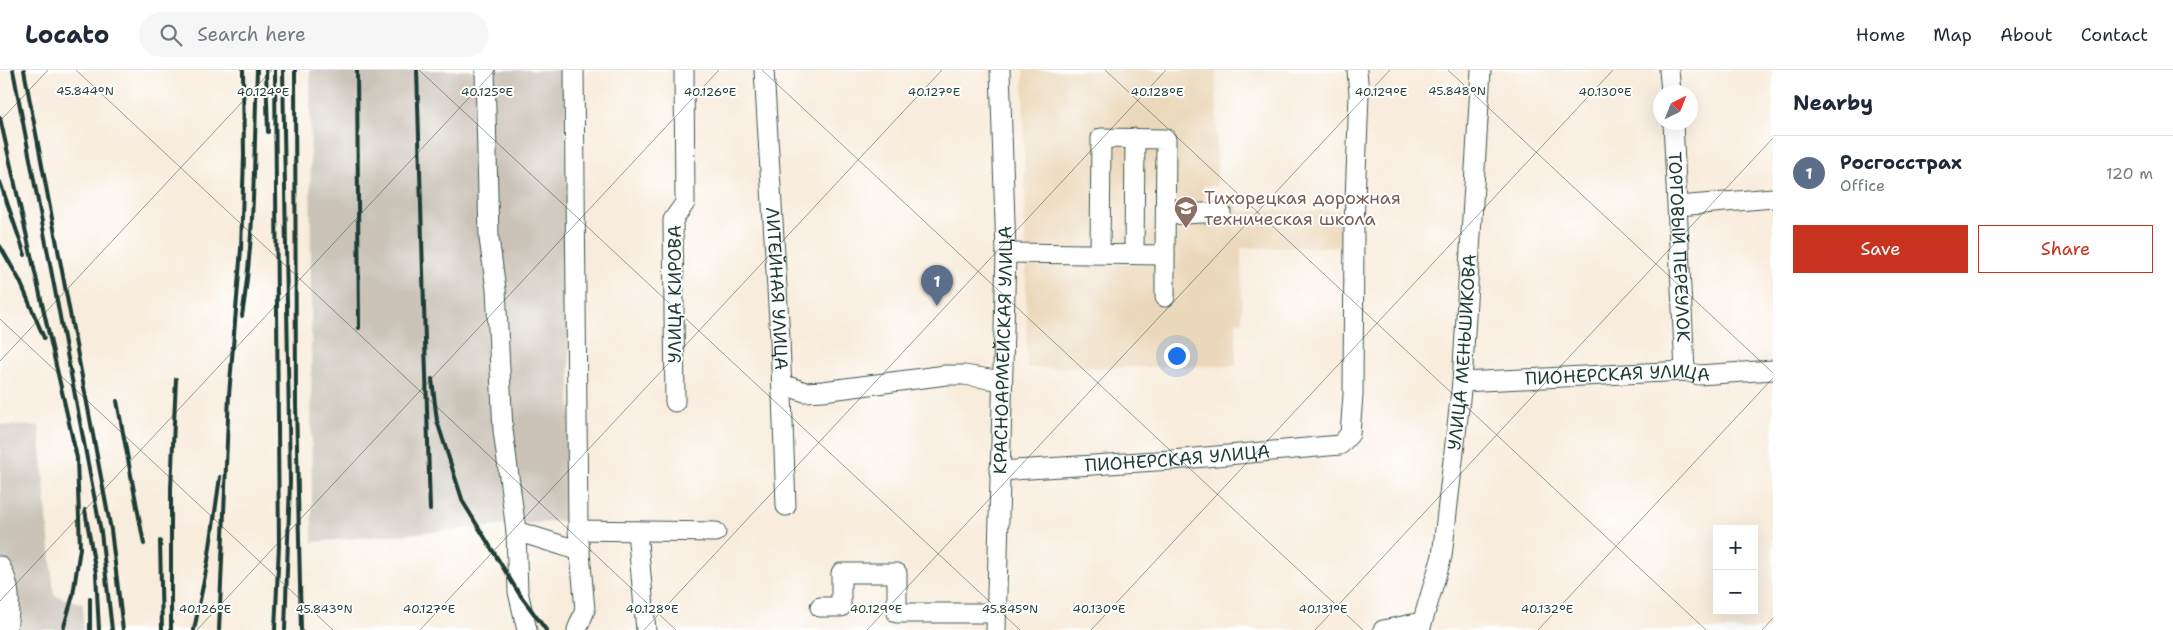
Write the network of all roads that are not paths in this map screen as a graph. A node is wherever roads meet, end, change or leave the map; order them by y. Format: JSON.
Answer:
{"nodes":[{"id":1,"x":486,"y":70,"type":"edge"},
{"id":2,"x":574,"y":70,"type":"edge"},
{"id":3,"x":684,"y":70,"type":"edge"},
{"id":4,"x":764,"y":70,"type":"edge"},
{"id":5,"x":1000,"y":70,"type":"edge"},
{"id":6,"x":1357,"y":70,"type":"edge"},
{"id":7,"x":1481,"y":70,"type":"edge"},
{"id":8,"x":1669,"y":70,"type":"edge"},
{"id":9,"x":1670,"y":85,"type":"edge"},
{"id":10,"x":1673,"y":130,"type":"edge"},
{"id":11,"x":1135,"y":138,"type":"junction"},
{"id":12,"x":1773,"y":198,"type":"edge"},
{"id":13,"x":1678,"y":206,"type":"junction"},
{"id":14,"x":1221,"y":212,"type":"dead end"},
{"id":15,"x":1166,"y":215,"type":"junction"},
{"id":16,"x":1006,"y":252,"type":"junction"},
{"id":17,"x":1100,"y":254,"type":"junction"},
{"id":18,"x":1134,"y":254,"type":"junction"},
{"id":19,"x":1165,"y":254,"type":"junction"},
{"id":20,"x":1165,"y":297,"type":"dead end"},
{"id":21,"x":1773,"y":370,"type":"edge"},
{"id":22,"x":1685,"y":371,"type":"junction"},
{"id":23,"x":1002,"y":381,"type":"junction"},
{"id":24,"x":1462,"y":382,"type":"junction"},
{"id":25,"x":782,"y":384,"type":"junction"},
{"id":26,"x":675,"y":402,"type":"dead end"},
{"id":27,"x":999,"y":471,"type":"junction"},
{"id":28,"x":786,"y":506,"type":"dead end"},
{"id":29,"x":578,"y":530,"type":"junction"},
{"id":30,"x":516,"y":531,"type":"junction"},
{"id":31,"x":637,"y":531,"type":"junction"},
{"id":32,"x":716,"y":532,"type":"dead end"},
{"id":33,"x":580,"y":551,"type":"junction"},
{"id":34,"x":0,"y":566,"type":"edge"},
{"id":35,"x":820,"y":607,"type":"dead end"},
{"id":36,"x":996,"y":621,"type":"edge"},
{"id":37,"x":897,"y":622,"type":"edge"},
{"id":38,"x":1421,"y":626,"type":"edge"},
{"id":39,"x":7,"y":630,"type":"edge"},
{"id":40,"x":527,"y":630,"type":"edge"},
{"id":41,"x":578,"y":630,"type":"edge"},
{"id":42,"x":646,"y":630,"type":"edge"},
{"id":43,"x":1383,"y":630,"type":"edge"}],
"edges":[{"from":1,"to":30,"type":"street"},
{"from":2,"to":29,"type":"street"},
{"from":3,"to":26,"type":"street","name":"УЛИЦА КИРОВА"},
{"from":4,"to":25,"type":"street","name":"ЛИТЕЙНАЯ УЛИЦА"},
{"from":5,"to":16,"type":"street","name":"КРАСНОАРМЕЙСКАЯ УЛИЦА"},
{"from":6,"to":27,"type":"street","name":"ПИОНЕРСКАЯ УЛИЦА"},
{"from":7,"to":24,"type":"street","name":"УЛИЦА МЕНЬШИКОВА"},
{"from":8,"to":9,"type":"street"},
{"from":10,"to":13,"type":"street","name":"ТОРГОВЫЙ ПЕРЕУЛОК"},
{"from":11,"to":15,"type":"street"},
{"from":11,"to":17,"type":"street"},
{"from":11,"to":18,"type":"street"},
{"from":12,"to":13,"type":"street"},
{"from":13,"to":22,"type":"street","name":"ТОРГОВЫЙ ПЕРЕУЛОК"},
{"from":14,"to":15,"type":"street"},
{"from":15,"to":19,"type":"street"},
{"from":16,"to":17,"type":"street"},
{"from":16,"to":23,"type":"street","name":"КРАСНОАРМЕЙСКАЯ УЛИЦА"},
{"from":17,"to":18,"type":"street"},
{"from":18,"to":19,"type":"street"},
{"from":19,"to":20,"type":"street"},
{"from":21,"to":22,"type":"street","name":"ПИОНЕРСКАЯ УЛИЦА"},
{"from":22,"to":24,"type":"street","name":"ПИОНЕРСКАЯ УЛИЦА"},
{"from":23,"to":25,"type":"street"},
{"from":23,"to":27,"type":"street","name":"КРАСНОАРМЕЙСКАЯ УЛИЦА"},
{"from":24,"to":38,"type":"street","name":"УЛИЦА МЕНЬШИКОВА"},
{"from":25,"to":28,"type":"street","name":"ЛИТЕЙНАЯ УЛИЦА"},
{"from":27,"to":36,"type":"street","name":"КРАСНОАРМЕЙСКАЯ УЛИЦА"},
{"from":29,"to":31,"type":"street"},
{"from":29,"to":33,"type":"street"},
{"from":30,"to":33,"type":"street"},
{"from":30,"to":40,"type":"street"},
{"from":31,"to":32,"type":"street"},
{"from":31,"to":42,"type":"street"},
{"from":33,"to":41,"type":"street"},
{"from":34,"to":39,"type":"street"},
{"from":35,"to":37,"type":"street"},
{"from":36,"to":37,"type":"street"},
{"from":38,"to":43,"type":"street"}]}
